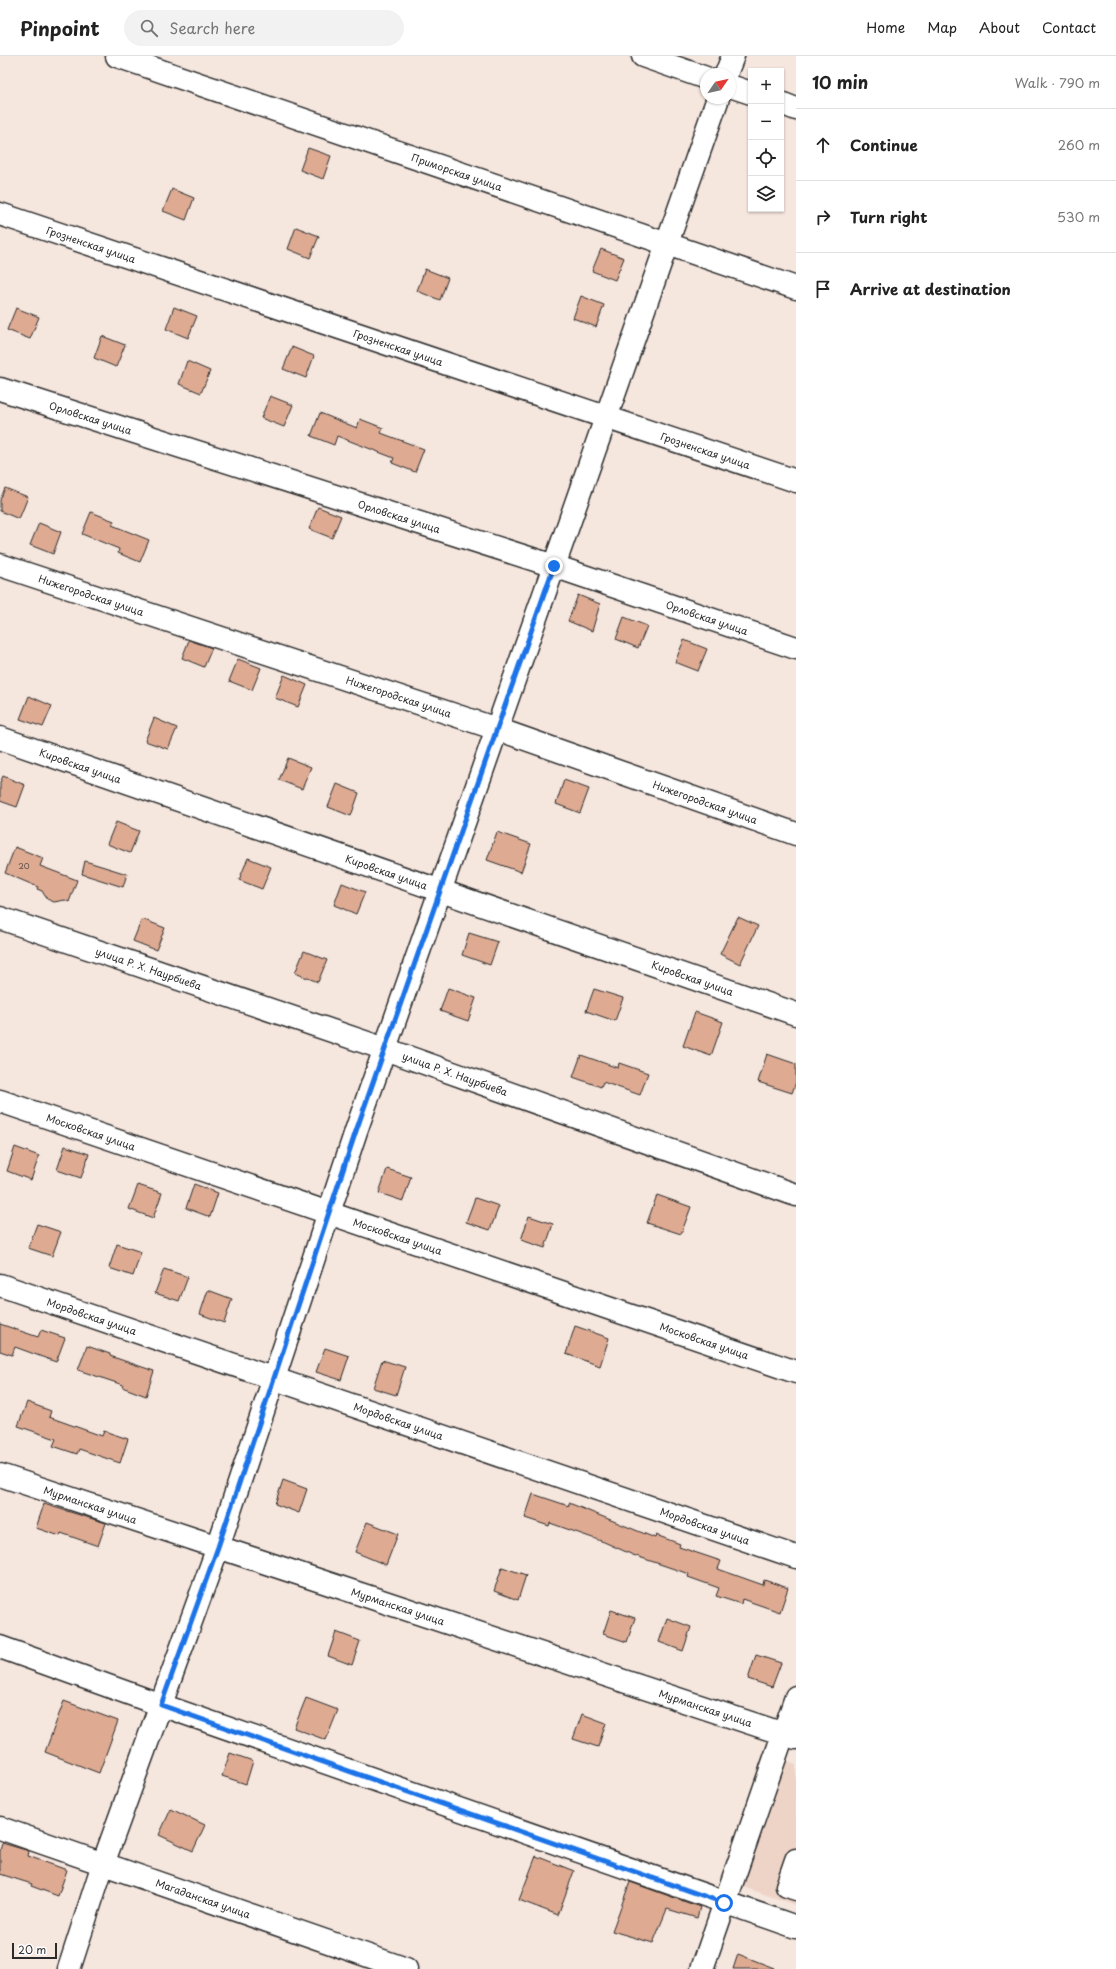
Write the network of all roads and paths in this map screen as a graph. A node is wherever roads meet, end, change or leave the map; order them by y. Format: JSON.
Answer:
{"nodes":[{"id":1,"x":117,"y":56,"type":"edge"},
{"id":2,"x":643,"y":56,"type":"edge"},
{"id":3,"x":733,"y":56,"type":"edge"},
{"id":4,"x":728,"y":68,"type":"edge"},
{"id":5,"x":700,"y":76,"type":"edge"},
{"id":6,"x":736,"y":88,"type":"edge"},
{"id":7,"x":748,"y":92,"type":"edge"},
{"id":8,"x":716,"y":104,"type":"edge"},
{"id":9,"x":784,"y":104,"type":"edge"},
{"id":10,"x":796,"y":109,"type":"edge"},
{"id":11,"x":0,"y":214,"type":"edge"},
{"id":12,"x":667,"y":244,"type":"junction"},
{"id":13,"x":796,"y":288,"type":"edge"},
{"id":14,"x":0,"y":389,"type":"edge"},
{"id":15,"x":606,"y":418,"type":"junction"},
{"id":16,"x":796,"y":481,"type":"edge"},
{"id":17,"x":0,"y":565,"type":"edge"},
{"id":18,"x":554,"y":566,"type":"junction"},
{"id":19,"x":796,"y":648,"type":"edge"},
{"id":20,"x":497,"y":728,"type":"junction"},
{"id":21,"x":0,"y":738,"type":"edge"},
{"id":22,"x":796,"y":834,"type":"edge"},
{"id":23,"x":440,"y":890,"type":"junction"},
{"id":24,"x":0,"y":918,"type":"edge"},
{"id":25,"x":796,"y":1014,"type":"edge"},
{"id":26,"x":385,"y":1050,"type":"junction"},
{"id":27,"x":0,"y":1101,"type":"edge"},
{"id":28,"x":796,"y":1195,"type":"edge"},
{"id":29,"x":329,"y":1212,"type":"junction"},
{"id":30,"x":0,"y":1285,"type":"edge"},
{"id":31,"x":796,"y":1372,"type":"edge"},
{"id":32,"x":274,"y":1378,"type":"junction"},
{"id":33,"x":0,"y":1475,"type":"edge"},
{"id":34,"x":218,"y":1547,"type":"junction"},
{"id":35,"x":796,"y":1557,"type":"edge"},
{"id":36,"x":0,"y":1647,"type":"edge"},
{"id":37,"x":796,"y":1697,"type":"edge"},
{"id":38,"x":161,"y":1705,"type":"junction"},
{"id":39,"x":790,"y":1736,"type":"edge"},
{"id":40,"x":0,"y":1828,"type":"edge"},
{"id":41,"x":796,"y":1860,"type":"edge"},
{"id":42,"x":103,"y":1864,"type":"junction"},
{"id":43,"x":796,"y":1889,"type":"edge"},
{"id":44,"x":724,"y":1903,"type":"junction"},
{"id":45,"x":796,"y":1927,"type":"edge"},
{"id":46,"x":70,"y":1969,"type":"edge"},
{"id":47,"x":406,"y":1969,"type":"edge"},
{"id":48,"x":702,"y":1969,"type":"edge"}],
"edges":[{"from":1,"to":12,"type":"street","name":"Приморская улица"},
{"from":2,"to":5,"type":"street"},
{"from":3,"to":4,"type":"street"},
{"from":6,"to":7,"type":"street"},
{"from":8,"to":12,"type":"street"},
{"from":9,"to":10,"type":"street"},
{"from":11,"to":15,"type":"street","name":"Грозненская улица"},
{"from":12,"to":13,"type":"street","name":"Приморская улица"},
{"from":12,"to":15,"type":"street"},
{"from":14,"to":18,"type":"street","name":"Орловская улица"},
{"from":15,"to":16,"type":"street","name":"Грозненская улица"},
{"from":15,"to":18,"type":"street"},
{"from":17,"to":20,"type":"street","name":"Нижегородская улица"},
{"from":18,"to":19,"type":"street","name":"Орловская улица"},
{"from":18,"to":20,"type":"street"},
{"from":20,"to":22,"type":"street","name":"Нижегородская улица"},
{"from":20,"to":23,"type":"street"},
{"from":21,"to":23,"type":"street","name":"Кировская улица"},
{"from":23,"to":25,"type":"street","name":"Кировская улица"},
{"from":23,"to":26,"type":"street"},
{"from":24,"to":26,"type":"street","name":"улица Р. Х. Наурбиева"},
{"from":26,"to":28,"type":"street","name":"улица Р. Х. Наурбиева"},
{"from":26,"to":29,"type":"street"},
{"from":27,"to":29,"type":"street","name":"Московская улица"},
{"from":29,"to":31,"type":"street","name":"Московская улица"},
{"from":29,"to":32,"type":"street"},
{"from":30,"to":32,"type":"street","name":"Мордовская улица"},
{"from":32,"to":34,"type":"street"},
{"from":32,"to":35,"type":"street","name":"Мордовская улица"},
{"from":33,"to":34,"type":"street","name":"Мурманская улица"},
{"from":34,"to":38,"type":"street"},
{"from":34,"to":39,"type":"street","name":"Мурманская улица"},
{"from":36,"to":38,"type":"street"},
{"from":37,"to":39,"type":"street"},
{"from":38,"to":42,"type":"street"},
{"from":38,"to":44,"type":"street"},
{"from":39,"to":44,"type":"street"},
{"from":40,"to":42,"type":"street","name":"Магаданская улица"},
{"from":41,"to":43,"type":"street"},
{"from":42,"to":46,"type":"street"},
{"from":42,"to":47,"type":"street","name":"Магаданская улица"},
{"from":44,"to":45,"type":"street"},
{"from":44,"to":48,"type":"street"}]}
